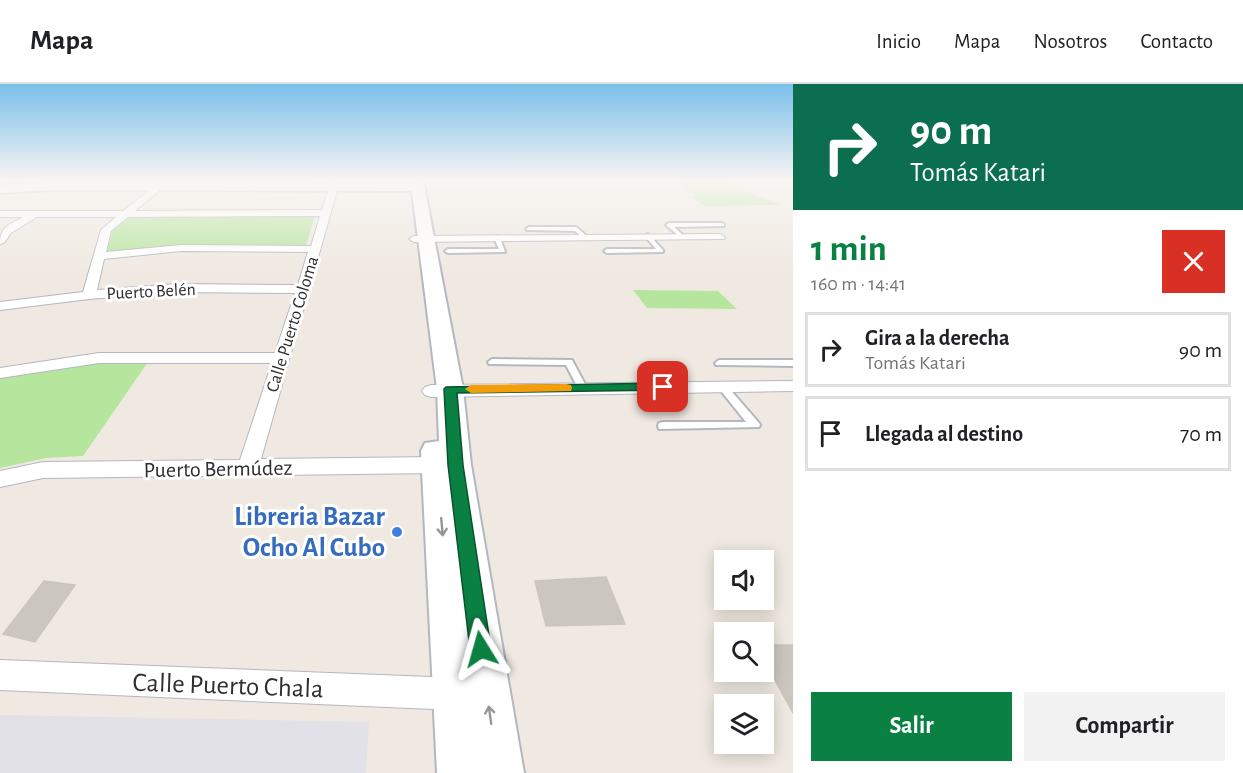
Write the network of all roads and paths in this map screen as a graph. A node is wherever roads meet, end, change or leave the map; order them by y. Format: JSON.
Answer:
{"nodes":[{"id":1,"x":420,"y":212,"type":"edge"},
{"id":2,"x":37,"y":213,"type":"junction"},
{"id":3,"x":125,"y":213,"type":"junction"},
{"id":4,"x":326,"y":213,"type":"joint"},
{"id":5,"x":0,"y":214,"type":"edge"},
{"id":6,"x":722,"y":225,"type":"dead end"},
{"id":7,"x":529,"y":229,"type":"dead end"},
{"id":8,"x":648,"y":236,"type":"junction"},
{"id":9,"x":681,"y":236,"type":"junction"},
{"id":10,"x":585,"y":237,"type":"junction"},
{"id":11,"x":720,"y":237,"type":"dead end"},
{"id":12,"x":496,"y":238,"type":"junction"},
{"id":13,"x":0,"y":241,"type":"edge"},
{"id":14,"x":429,"y":243,"type":"junction"},
{"id":15,"x":315,"y":249,"type":"junction"},
{"id":16,"x":607,"y":251,"type":"dead end"},
{"id":17,"x":99,"y":256,"type":"junction"},
{"id":18,"x":303,"y":289,"type":"junction"},
{"id":19,"x":89,"y":295,"type":"junction"},
{"id":20,"x":0,"y":306,"type":"edge"},
{"id":21,"x":282,"y":357,"type":"junction"},
{"id":22,"x":492,"y":362,"type":"dead end"},
{"id":23,"x":719,"y":363,"type":"dead end"},
{"id":24,"x":793,"y":363,"type":"edge"},
{"id":25,"x":0,"y":373,"type":"edge"},
{"id":26,"x":793,"y":386,"type":"edge"},
{"id":27,"x":723,"y":387,"type":"junction"},
{"id":28,"x":582,"y":388,"type":"junction"},
{"id":29,"x":441,"y":390,"type":"junction"},
{"id":30,"x":663,"y":426,"type":"dead end"},
{"id":31,"x":437,"y":465,"type":"junction"},
{"id":32,"x":248,"y":467,"type":"junction"},
{"id":33,"x":0,"y":479,"type":"edge"},
{"id":34,"x":0,"y":675,"type":"edge"},
{"id":35,"x":456,"y":694,"type":"junction"},
{"id":36,"x":463,"y":773,"type":"edge"},
{"id":37,"x":498,"y":773,"type":"edge"}],
"edges":[{"from":1,"to":14,"type":"street"},
{"from":2,"to":3,"type":"street"},
{"from":2,"to":5,"type":"street"},
{"from":2,"to":13,"type":"street"},
{"from":3,"to":4,"type":"street"},
{"from":3,"to":17,"type":"street"},
{"from":4,"to":15,"type":"street","name":"Calle Puerto Coloma"},
{"from":6,"to":9,"type":"lane"},
{"from":7,"to":10,"type":"lane"},
{"from":8,"to":9,"type":"street"},
{"from":8,"to":10,"type":"street"},
{"from":8,"to":16,"type":"lane"},
{"from":9,"to":11,"type":"street"},
{"from":10,"to":12,"type":"street"},
{"from":12,"to":14,"type":"street"},
{"from":12,"to":14,"type":"lane"},
{"from":14,"to":29,"type":"street"},
{"from":15,"to":17,"type":"street"},
{"from":15,"to":18,"type":"street","name":"Calle Puerto Coloma"},
{"from":17,"to":19,"type":"street"},
{"from":18,"to":19,"type":"street","name":"Puerto Belén"},
{"from":18,"to":21,"type":"street","name":"Calle Puerto Coloma"},
{"from":19,"to":20,"type":"street","name":"Puerto Belén"},
{"from":21,"to":25,"type":"street"},
{"from":21,"to":32,"type":"street","name":"Calle Puerto Coloma"},
{"from":22,"to":28,"type":"lane"},
{"from":23,"to":24,"type":"lane"},
{"from":26,"to":27,"type":"street"},
{"from":27,"to":28,"type":"street"},
{"from":27,"to":30,"type":"lane"},
{"from":28,"to":29,"type":"street"},
{"from":29,"to":31,"type":"street"},
{"from":37,"to":29,"type":"street","one_way":true},
{"from":31,"to":32,"type":"street","name":"Puerto Bermúdez"},
{"from":31,"to":35,"type":"street","one_way":true},
{"from":32,"to":33,"type":"street","name":"Puerto Bermúdez"},
{"from":34,"to":35,"type":"street","name":"Calle Puerto Chala"},
{"from":35,"to":36,"type":"street"}]}
